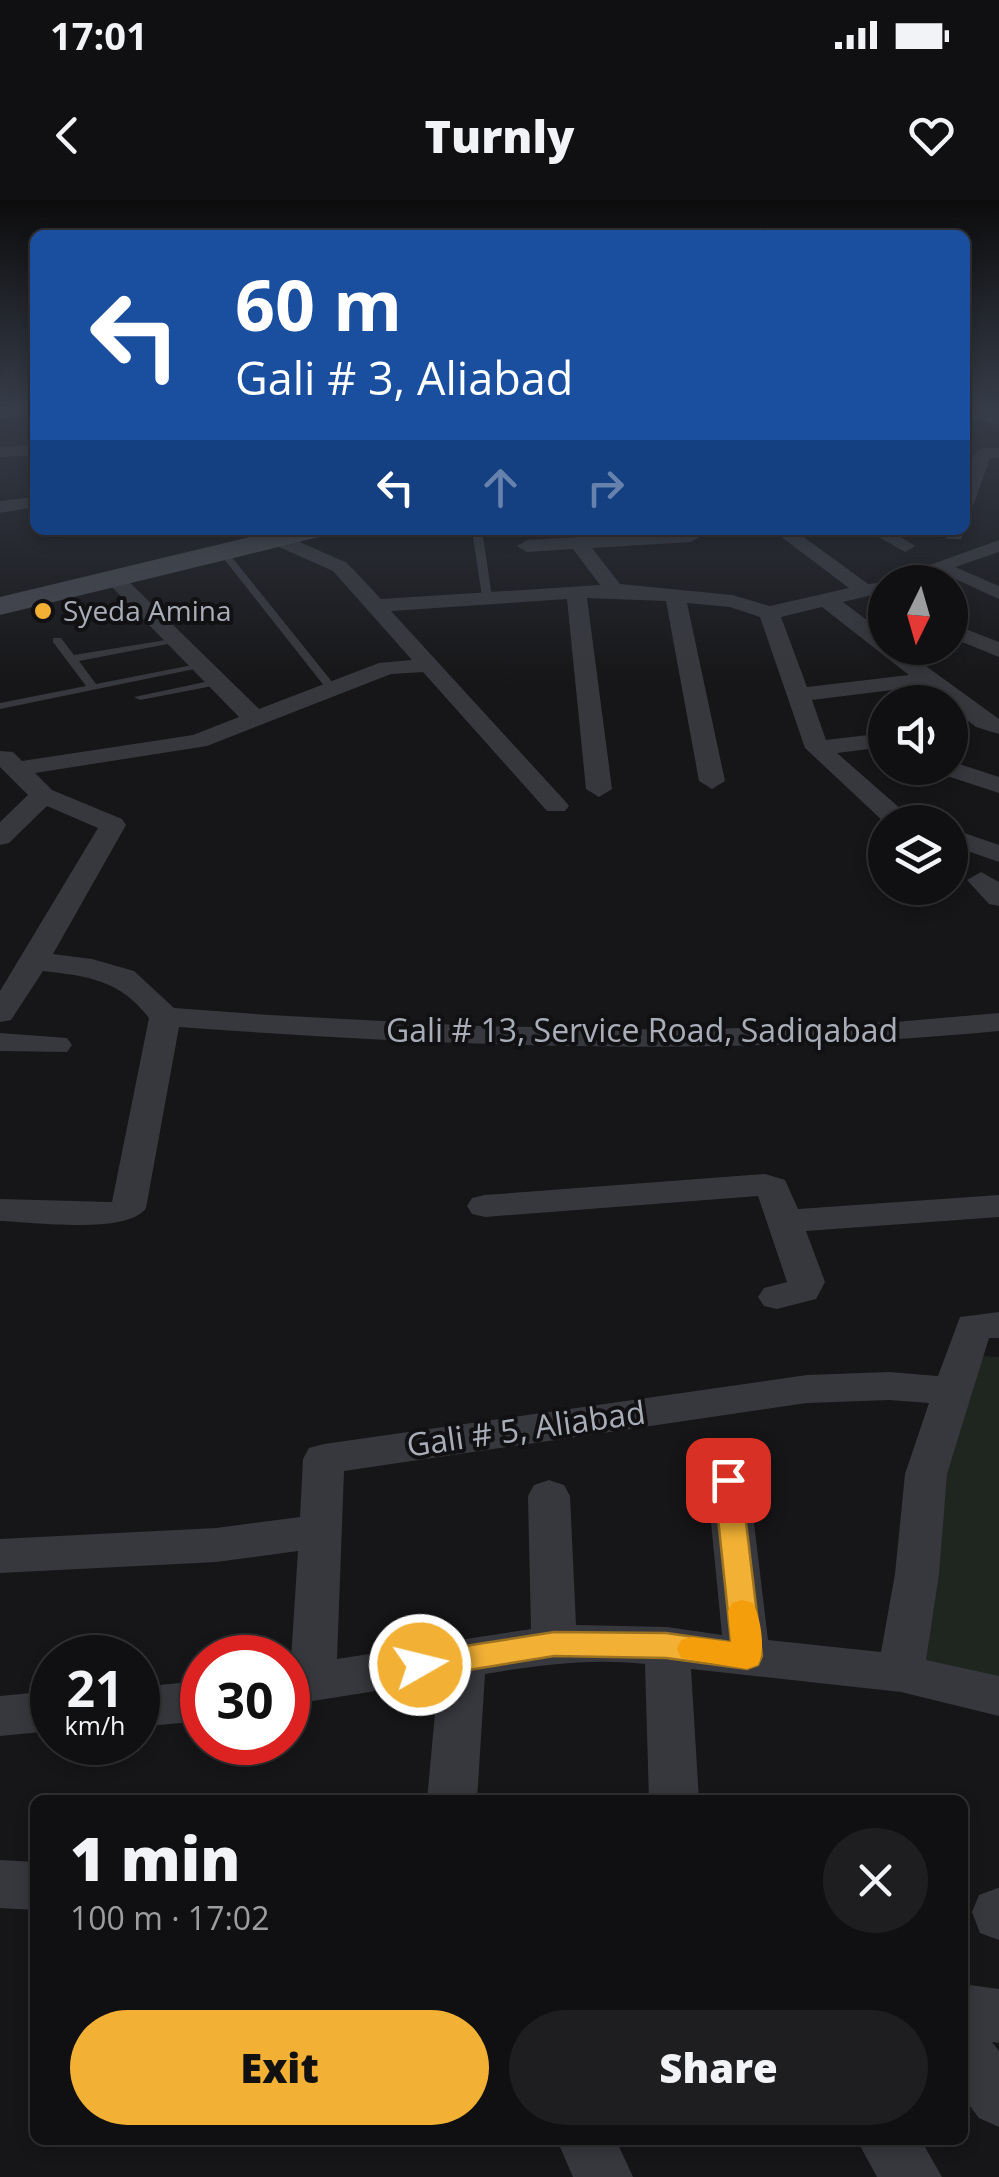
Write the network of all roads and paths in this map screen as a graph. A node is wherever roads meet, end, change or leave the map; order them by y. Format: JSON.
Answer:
{"nodes":[{"id":1,"x":30,"y":503,"type":"edge"},
{"id":2,"x":0,"y":506,"type":"edge"},
{"id":3,"x":293,"y":535,"type":"edge"},
{"id":4,"x":478,"y":535,"type":"edge"},
{"id":5,"x":690,"y":535,"type":"edge"},
{"id":6,"x":793,"y":535,"type":"edge"},
{"id":7,"x":885,"y":535,"type":"edge"},
{"id":8,"x":277,"y":539,"type":"junction"},
{"id":9,"x":578,"y":542,"type":"junction"},
{"id":10,"x":527,"y":546,"type":"dead end"},
{"id":11,"x":905,"y":546,"type":"dead end"},
{"id":12,"x":999,"y":546,"type":"edge"},
{"id":13,"x":223,"y":552,"type":"junction"},
{"id":14,"x":945,"y":565,"type":"edge"},
{"id":15,"x":868,"y":569,"type":"edge"},
{"id":16,"x":114,"y":578,"type":"junction"},
{"id":17,"x":576,"y":590,"type":"junction"},
{"id":18,"x":614,"y":590,"type":"junction"},
{"id":19,"x":868,"y":590,"type":"edge"},
{"id":20,"x":968,"y":590,"type":"edge"},
{"id":21,"x":999,"y":593,"type":"edge"},
{"id":22,"x":675,"y":596,"type":"junction"},
{"id":23,"x":487,"y":597,"type":"junction"},
{"id":24,"x":828,"y":601,"type":"junction"},
{"id":25,"x":0,"y":606,"type":"edge"},
{"id":26,"x":375,"y":606,"type":"junction"},
{"id":27,"x":769,"y":614,"type":"junction"},
{"id":28,"x":868,"y":632,"type":"edge"},
{"id":29,"x":968,"y":637,"type":"edge"},
{"id":30,"x":57,"y":640,"type":"dead end"},
{"id":31,"x":178,"y":641,"type":"junction"},
{"id":32,"x":999,"y":650,"type":"edge"},
{"id":33,"x":71,"y":659,"type":"junction"},
{"id":34,"x":428,"y":665,"type":"junction"},
{"id":35,"x":911,"y":665,"type":"edge"},
{"id":36,"x":211,"y":674,"type":"junction"},
{"id":37,"x":930,"y":680,"type":"junction"},
{"id":38,"x":94,"y":688,"type":"junction"},
{"id":39,"x":333,"y":690,"type":"junction"},
{"id":40,"x":800,"y":695,"type":"junction"},
{"id":41,"x":140,"y":697,"type":"dead end"},
{"id":42,"x":0,"y":706,"type":"edge"},
{"id":43,"x":256,"y":720,"type":"junction"},
{"id":44,"x":994,"y":722,"type":"edge"},
{"id":45,"x":968,"y":727,"type":"edge"},
{"id":46,"x":868,"y":742,"type":"edge"},
{"id":47,"x":817,"y":748,"type":"junction"},
{"id":48,"x":8,"y":761,"type":"edge"},
{"id":49,"x":968,"y":775,"type":"edge"},
{"id":50,"x":712,"y":781,"type":"dead end"},
{"id":51,"x":999,"y":785,"type":"edge"},
{"id":52,"x":599,"y":789,"type":"dead end"},
{"id":53,"x":43,"y":795,"type":"junction"},
{"id":54,"x":882,"y":805,"type":"edge"},
{"id":55,"x":556,"y":806,"type":"dead end"},
{"id":56,"x":0,"y":837,"type":"edge"},
{"id":57,"x":968,"y":843,"type":"edge"},
{"id":58,"x":999,"y":854,"type":"edge"},
{"id":59,"x":999,"y":877,"type":"edge"},
{"id":60,"x":999,"y":898,"type":"edge"},
{"id":61,"x":35,"y":962,"type":"junction"},
{"id":62,"x":0,"y":1013,"type":"edge"},
{"id":63,"x":165,"y":1017,"type":"junction"},
{"id":64,"x":999,"y":1022,"type":"edge"},
{"id":65,"x":0,"y":1042,"type":"edge"},
{"id":66,"x":56,"y":1045,"type":"dead end"},
{"id":67,"x":484,"y":1206,"type":"dead end"},
{"id":68,"x":999,"y":1206,"type":"edge"},
{"id":69,"x":0,"y":1210,"type":"edge"},
{"id":70,"x":786,"y":1221,"type":"junction"},
{"id":71,"x":776,"y":1297,"type":"dead end"},
{"id":72,"x":986,"y":1326,"type":"edge"},
{"id":73,"x":950,"y":1391,"type":"junction"},
{"id":74,"x":728,"y":1480,"type":"dead end"},
{"id":75,"x":548,"y":1496,"type":"dead end"},
{"id":76,"x":322,"y":1531,"type":"junction"},
{"id":77,"x":0,"y":1556,"type":"edge"},
{"id":78,"x":554,"y":1644,"type":"junction"},
{"id":79,"x":666,"y":1646,"type":"junction"},
{"id":80,"x":310,"y":1653,"type":"edge"},
{"id":81,"x":747,"y":1656,"type":"junction"},
{"id":82,"x":456,"y":1660,"type":"junction"},
{"id":83,"x":902,"y":1673,"type":"junction"},
{"id":84,"x":310,"y":1682,"type":"edge"},
{"id":85,"x":999,"y":1696,"type":"edge"},
{"id":86,"x":30,"y":1713,"type":"edge"},
{"id":87,"x":0,"y":1716,"type":"edge"},
{"id":88,"x":452,"y":1795,"type":"edge"},
{"id":89,"x":674,"y":1795,"type":"edge"},
{"id":90,"x":0,"y":1884,"type":"edge"},
{"id":91,"x":30,"y":1886,"type":"edge"},
{"id":92,"x":968,"y":2012,"type":"edge"},
{"id":93,"x":999,"y":2016,"type":"edge"},
{"id":94,"x":968,"y":2056,"type":"edge"},
{"id":95,"x":999,"y":2098,"type":"edge"},
{"id":96,"x":588,"y":2145,"type":"edge"},
{"id":97,"x":890,"y":2145,"type":"edge"},
{"id":98,"x":602,"y":2177,"type":"edge"},
{"id":99,"x":912,"y":2177,"type":"edge"}],
"edges":[{"from":1,"to":2,"type":"street"},
{"from":3,"to":8,"type":"main road"},
{"from":4,"to":23,"type":"lane"},
{"from":5,"to":9,"type":"street"},
{"from":6,"to":15,"type":"street"},
{"from":7,"to":11,"type":"street"},
{"from":8,"to":13,"type":"main road"},
{"from":8,"to":26,"type":"street"},
{"from":9,"to":10,"type":"street"},
{"from":9,"to":18,"type":"street"},
{"from":12,"to":14,"type":"street"},
{"from":13,"to":16,"type":"main road"},
{"from":13,"to":39,"type":"lane"},
{"from":16,"to":25,"type":"main road"},
{"from":16,"to":31,"type":"street"},
{"from":17,"to":18,"type":"street"},
{"from":17,"to":23,"type":"street"},
{"from":17,"to":52,"type":"street"},
{"from":18,"to":22,"type":"street"},
{"from":19,"to":24,"type":"street"},
{"from":20,"to":21,"type":"street"},
{"from":22,"to":27,"type":"street"},
{"from":22,"to":50,"type":"street"},
{"from":23,"to":26,"type":"street"},
{"from":24,"to":27,"type":"street"},
{"from":24,"to":28,"type":"street"},
{"from":26,"to":34,"type":"street"},
{"from":27,"to":40,"type":"street"},
{"from":29,"to":32,"type":"street"},
{"from":30,"to":33,"type":"lane"},
{"from":31,"to":33,"type":"lane"},
{"from":31,"to":36,"type":"street"},
{"from":33,"to":38,"type":"lane"},
{"from":34,"to":39,"type":"street"},
{"from":34,"to":55,"type":"street"},
{"from":35,"to":37,"type":"street"},
{"from":36,"to":38,"type":"lane"},
{"from":36,"to":41,"type":"lane"},
{"from":36,"to":43,"type":"street"},
{"from":37,"to":40,"type":"street"},
{"from":37,"to":44,"type":"street"},
{"from":38,"to":42,"type":"lane"},
{"from":39,"to":43,"type":"street"},
{"from":40,"to":47,"type":"street"},
{"from":43,"to":48,"type":"street"},
{"from":44,"to":45,"type":"street"},
{"from":46,"to":47,"type":"street"},
{"from":47,"to":54,"type":"street"},
{"from":48,"to":53,"type":"street"},
{"from":49,"to":51,"type":"street"},
{"from":53,"to":56,"type":"street"},
{"from":53,"to":61,"type":"street"},
{"from":57,"to":58,"type":"street"},
{"from":59,"to":60,"type":"street"},
{"from":61,"to":62,"type":"street"},
{"from":61,"to":63,"type":"street"},
{"from":63,"to":64,"type":"street","name":"Gali # 13, Service Road, Sadiqabad"},
{"from":63,"to":69,"type":"street"},
{"from":65,"to":66,"type":"street"},
{"from":67,"to":70,"type":"street"},
{"from":68,"to":70,"type":"street"},
{"from":70,"to":71,"type":"street"},
{"from":72,"to":73,"type":"street"},
{"from":73,"to":76,"type":"street","name":"Gali # 5, Aliabad"},
{"from":73,"to":83,"type":"street"},
{"from":74,"to":81,"type":"street"},
{"from":75,"to":78,"type":"street"},
{"from":76,"to":77,"type":"street"},
{"from":76,"to":80,"type":"street","name":"Gali # 5, Aliabad"},
{"from":78,"to":79,"type":"street"},
{"from":78,"to":82,"type":"street"},
{"from":79,"to":81,"type":"street"},
{"from":79,"to":89,"type":"street"},
{"from":81,"to":83,"type":"street"},
{"from":82,"to":84,"type":"street"},
{"from":82,"to":88,"type":"street"},
{"from":83,"to":85,"type":"street"},
{"from":86,"to":87,"type":"street"},
{"from":90,"to":91,"type":"street"},
{"from":92,"to":93,"type":"street"},
{"from":94,"to":95,"type":"street"},
{"from":96,"to":98,"type":"street"},
{"from":97,"to":99,"type":"street"}]}
